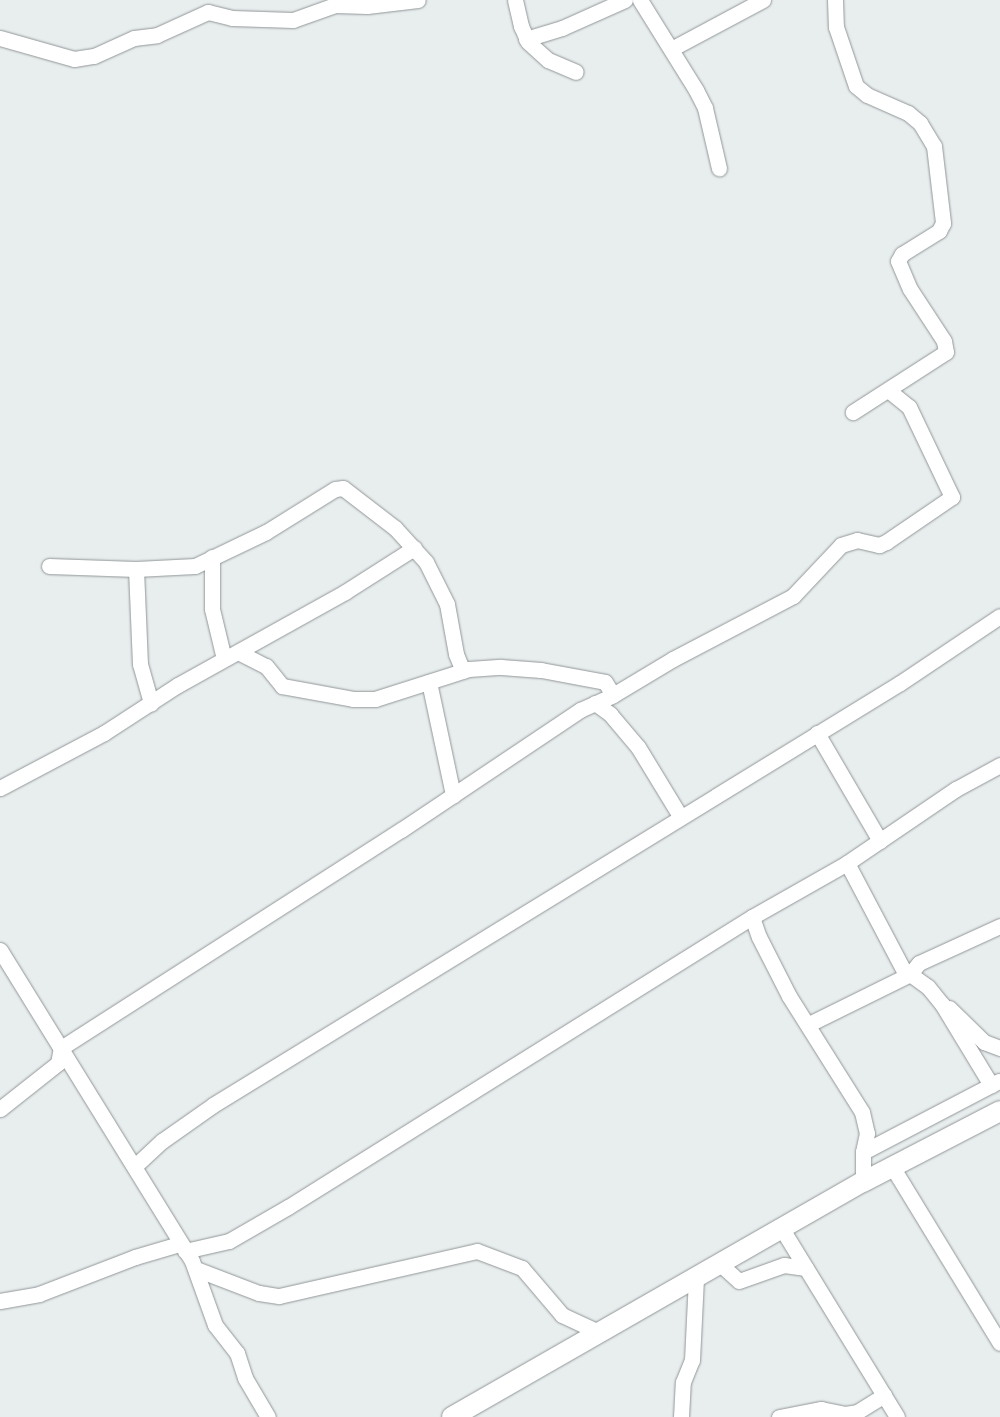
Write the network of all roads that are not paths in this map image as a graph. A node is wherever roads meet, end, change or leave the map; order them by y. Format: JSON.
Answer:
{"nodes":[{"id":1,"x":418,"y":0,"type":"edge"},
{"id":2,"x":515,"y":0,"type":"edge"},
{"id":3,"x":625,"y":0,"type":"edge"},
{"id":4,"x":640,"y":0,"type":"edge"},
{"id":5,"x":763,"y":0,"type":"edge"},
{"id":6,"x":835,"y":0,"type":"edge"},
{"id":7,"x":0,"y":38,"type":"edge"},
{"id":8,"x":526,"y":39,"type":"junction"},
{"id":9,"x":673,"y":48,"type":"junction"},
{"id":10,"x":576,"y":72,"type":"dead end"},
{"id":11,"x":719,"y":168,"type":"dead end"},
{"id":12,"x":888,"y":390,"type":"junction"},
{"id":13,"x":854,"y":412,"type":"dead end"},
{"id":14,"x":414,"y":548,"type":"junction"},
{"id":15,"x":212,"y":557,"type":"junction"},
{"id":16,"x":49,"y":566,"type":"dead end"},
{"id":17,"x":136,"y":569,"type":"junction"},
{"id":18,"x":1000,"y":616,"type":"edge"},
{"id":19,"x":238,"y":652,"type":"junction"},
{"id":20,"x":224,"y":659,"type":"junction"},
{"id":21,"x":463,"y":671,"type":"junction"},
{"id":22,"x":429,"y":682,"type":"junction"},
{"id":23,"x":613,"y":696,"type":"junction"},
{"id":24,"x":595,"y":703,"type":"junction"},
{"id":25,"x":151,"y":704,"type":"junction"},
{"id":26,"x":817,"y":733,"type":"junction"},
{"id":27,"x":1000,"y":765,"type":"edge"},
{"id":28,"x":0,"y":788,"type":"edge"},
{"id":29,"x":453,"y":794,"type":"junction"},
{"id":30,"x":680,"y":816,"type":"junction"},
{"id":31,"x":880,"y":841,"type":"junction"},
{"id":32,"x":846,"y":863,"type":"junction"},
{"id":33,"x":752,"y":917,"type":"junction"},
{"id":34,"x":1000,"y":926,"type":"edge"},
{"id":35,"x":0,"y":950,"type":"edge"},
{"id":36,"x":908,"y":974,"type":"junction"},
{"id":37,"x":938,"y":999,"type":"junction"},
{"id":38,"x":809,"y":1024,"type":"junction"},
{"id":39,"x":61,"y":1048,"type":"junction"},
{"id":40,"x":1000,"y":1048,"type":"edge"},
{"id":41,"x":995,"y":1082,"type":"edge"},
{"id":42,"x":0,"y":1109,"type":"edge"},
{"id":43,"x":1000,"y":1111,"type":"edge"},
{"id":44,"x":863,"y":1152,"type":"junction"},
{"id":45,"x":136,"y":1166,"type":"junction"},
{"id":46,"x":893,"y":1168,"type":"junction"},
{"id":47,"x":863,"y":1182,"type":"junction"},
{"id":48,"x":782,"y":1229,"type":"junction"},
{"id":49,"x":182,"y":1248,"type":"junction"},
{"id":50,"x":720,"y":1264,"type":"junction"},
{"id":51,"x":806,"y":1268,"type":"junction"},
{"id":52,"x":196,"y":1269,"type":"junction"},
{"id":53,"x":696,"y":1278,"type":"junction"},
{"id":54,"x":0,"y":1301,"type":"edge"},
{"id":55,"x":598,"y":1332,"type":"junction"},
{"id":56,"x":998,"y":1335,"type":"edge"},
{"id":57,"x":884,"y":1395,"type":"junction"},
{"id":58,"x":268,"y":1417,"type":"edge"},
{"id":59,"x":452,"y":1417,"type":"edge"},
{"id":60,"x":681,"y":1417,"type":"edge"},
{"id":61,"x":779,"y":1417,"type":"edge"},
{"id":62,"x":898,"y":1417,"type":"edge"}],
"edges":[{"from":1,"to":7,"type":"street"},
{"from":2,"to":8,"type":"street"},
{"from":3,"to":8,"type":"street"},
{"from":4,"to":9,"type":"street"},
{"from":5,"to":9,"type":"street"},
{"from":6,"to":12,"type":"street"},
{"from":8,"to":10,"type":"street"},
{"from":9,"to":11,"type":"street"},
{"from":12,"to":13,"type":"street"},
{"from":12,"to":23,"type":"street"},
{"from":14,"to":15,"type":"street"},
{"from":14,"to":19,"type":"street"},
{"from":14,"to":21,"type":"street"},
{"from":15,"to":17,"type":"street"},
{"from":15,"to":20,"type":"street"},
{"from":16,"to":17,"type":"street"},
{"from":17,"to":25,"type":"street"},
{"from":18,"to":26,"type":"street"},
{"from":19,"to":20,"type":"street"},
{"from":19,"to":22,"type":"street"},
{"from":20,"to":25,"type":"street"},
{"from":21,"to":22,"type":"street"},
{"from":21,"to":23,"type":"street"},
{"from":22,"to":29,"type":"street"},
{"from":23,"to":24,"type":"street"},
{"from":24,"to":29,"type":"street"},
{"from":24,"to":30,"type":"street"},
{"from":25,"to":28,"type":"street"},
{"from":26,"to":30,"type":"street"},
{"from":26,"to":31,"type":"street"},
{"from":27,"to":31,"type":"street"},
{"from":29,"to":39,"type":"street"},
{"from":30,"to":45,"type":"street"},
{"from":31,"to":32,"type":"street"},
{"from":32,"to":33,"type":"street"},
{"from":32,"to":36,"type":"street"},
{"from":33,"to":38,"type":"street"},
{"from":33,"to":49,"type":"street"},
{"from":34,"to":36,"type":"street"},
{"from":35,"to":39,"type":"street"},
{"from":36,"to":37,"type":"street"},
{"from":36,"to":38,"type":"street"},
{"from":37,"to":40,"type":"street"},
{"from":37,"to":41,"type":"street"},
{"from":38,"to":44,"type":"street"},
{"from":39,"to":42,"type":"street"},
{"from":39,"to":45,"type":"street"},
{"from":41,"to":44,"type":"street"},
{"from":43,"to":46,"type":"main road"},
{"from":44,"to":47,"type":"street"},
{"from":45,"to":49,"type":"street"},
{"from":46,"to":47,"type":"main road"},
{"from":46,"to":56,"type":"street"},
{"from":47,"to":48,"type":"main road"},
{"from":48,"to":50,"type":"main road"},
{"from":48,"to":51,"type":"street"},
{"from":49,"to":52,"type":"street"},
{"from":49,"to":54,"type":"street"},
{"from":50,"to":51,"type":"street"},
{"from":50,"to":53,"type":"main road"},
{"from":51,"to":57,"type":"street"},
{"from":52,"to":55,"type":"street"},
{"from":52,"to":58,"type":"street"},
{"from":53,"to":55,"type":"main road"},
{"from":53,"to":60,"type":"street"},
{"from":55,"to":59,"type":"main road"},
{"from":57,"to":61,"type":"street"},
{"from":57,"to":62,"type":"street"}]}
